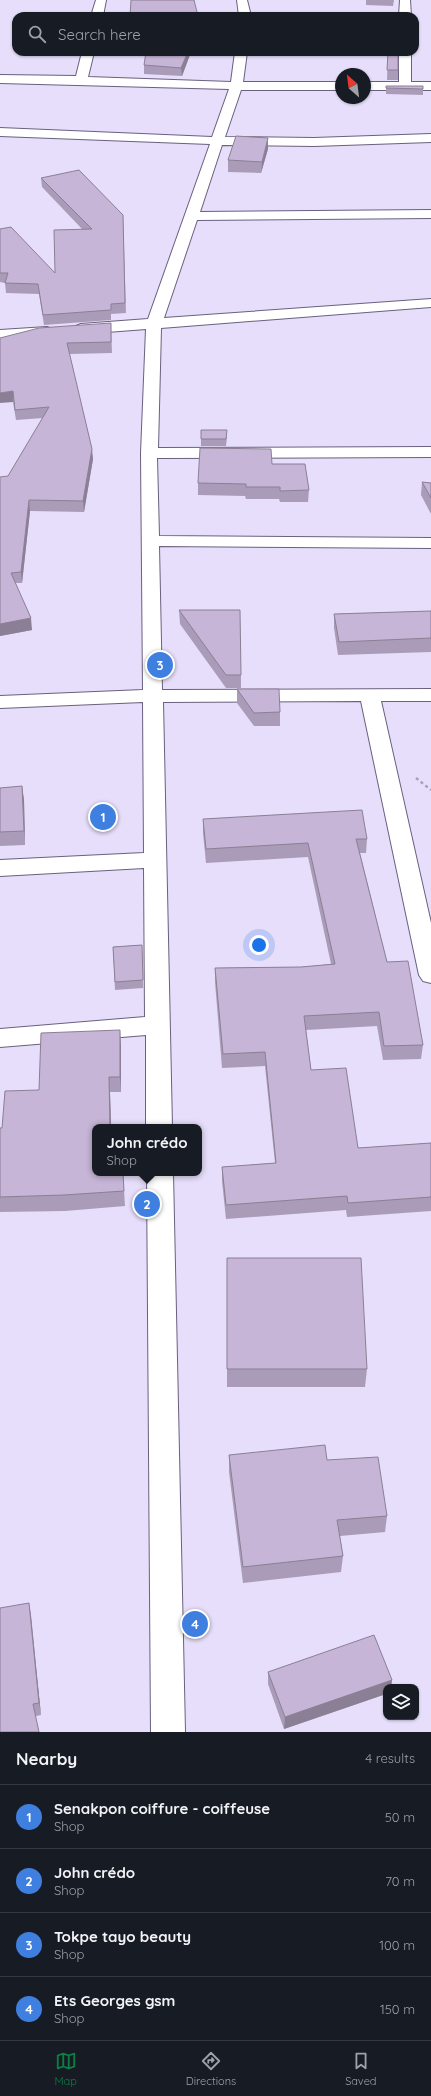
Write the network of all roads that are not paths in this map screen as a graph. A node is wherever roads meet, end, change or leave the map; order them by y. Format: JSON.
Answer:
{"nodes":[{"id":1,"x":101,"y":0,"type":"edge"},
{"id":2,"x":242,"y":0,"type":"edge"},
{"id":3,"x":405,"y":0,"type":"edge"},
{"id":4,"x":98,"y":12,"type":"edge"},
{"id":5,"x":244,"y":12,"type":"edge"},
{"id":6,"x":405,"y":12,"type":"edge"},
{"id":7,"x":87,"y":56,"type":"edge"},
{"id":8,"x":240,"y":56,"type":"edge"},
{"id":9,"x":405,"y":56,"type":"edge"},
{"id":10,"x":0,"y":79,"type":"edge"},
{"id":11,"x":81,"y":80,"type":"junction"},
{"id":12,"x":236,"y":86,"type":"junction"},
{"id":13,"x":335,"y":86,"type":"edge"},
{"id":14,"x":371,"y":86,"type":"edge"},
{"id":15,"x":405,"y":86,"type":"junction"},
{"id":16,"x":431,"y":86,"type":"edge"},
{"id":17,"x":0,"y":132,"type":"edge"},
{"id":18,"x":431,"y":138,"type":"edge"},
{"id":19,"x":218,"y":141,"type":"junction"},
{"id":20,"x":431,"y":214,"type":"edge"},
{"id":21,"x":191,"y":216,"type":"junction"},
{"id":22,"x":431,"y":303,"type":"edge"},
{"id":23,"x":154,"y":325,"type":"junction"},
{"id":24,"x":0,"y":335,"type":"edge"},
{"id":25,"x":431,"y":452,"type":"edge"},
{"id":26,"x":149,"y":453,"type":"junction"},
{"id":27,"x":150,"y":541,"type":"junction"},
{"id":28,"x":431,"y":543,"type":"edge"},
{"id":29,"x":431,"y":695,"type":"edge"},
{"id":30,"x":152,"y":696,"type":"junction"},
{"id":31,"x":370,"y":696,"type":"junction"},
{"id":32,"x":0,"y":702,"type":"edge"},
{"id":33,"x":155,"y":860,"type":"junction"},
{"id":34,"x":0,"y":868,"type":"edge"},
{"id":35,"x":431,"y":975,"type":"edge"},
{"id":36,"x":158,"y":1025,"type":"junction"},
{"id":37,"x":0,"y":1038,"type":"edge"},
{"id":38,"x":159,"y":1124,"type":"edge"},
{"id":39,"x":160,"y":1176,"type":"edge"},
{"id":40,"x":168,"y":1732,"type":"edge"}],
"edges":[{"from":1,"to":4,"type":"street"},
{"from":2,"to":5,"type":"street"},
{"from":3,"to":6,"type":"street"},
{"from":7,"to":11,"type":"street"},
{"from":8,"to":12,"type":"street"},
{"from":9,"to":15,"type":"street"},
{"from":10,"to":11,"type":"street"},
{"from":11,"to":12,"type":"street"},
{"from":12,"to":13,"type":"street"},
{"from":12,"to":19,"type":"street"},
{"from":14,"to":15,"type":"street"},
{"from":15,"to":16,"type":"street"},
{"from":17,"to":19,"type":"street"},
{"from":18,"to":19,"type":"street"},
{"from":19,"to":21,"type":"street"},
{"from":20,"to":21,"type":"street"},
{"from":21,"to":23,"type":"street"},
{"from":22,"to":23,"type":"street"},
{"from":23,"to":24,"type":"street"},
{"from":23,"to":26,"type":"street"},
{"from":25,"to":26,"type":"street"},
{"from":26,"to":27,"type":"street"},
{"from":27,"to":28,"type":"street"},
{"from":27,"to":30,"type":"street"},
{"from":29,"to":31,"type":"street"},
{"from":30,"to":31,"type":"street"},
{"from":30,"to":32,"type":"street"},
{"from":30,"to":33,"type":"street"},
{"from":31,"to":35,"type":"street"},
{"from":33,"to":34,"type":"street"},
{"from":33,"to":36,"type":"street"},
{"from":36,"to":37,"type":"street"},
{"from":36,"to":38,"type":"street"},
{"from":39,"to":40,"type":"street"}]}
